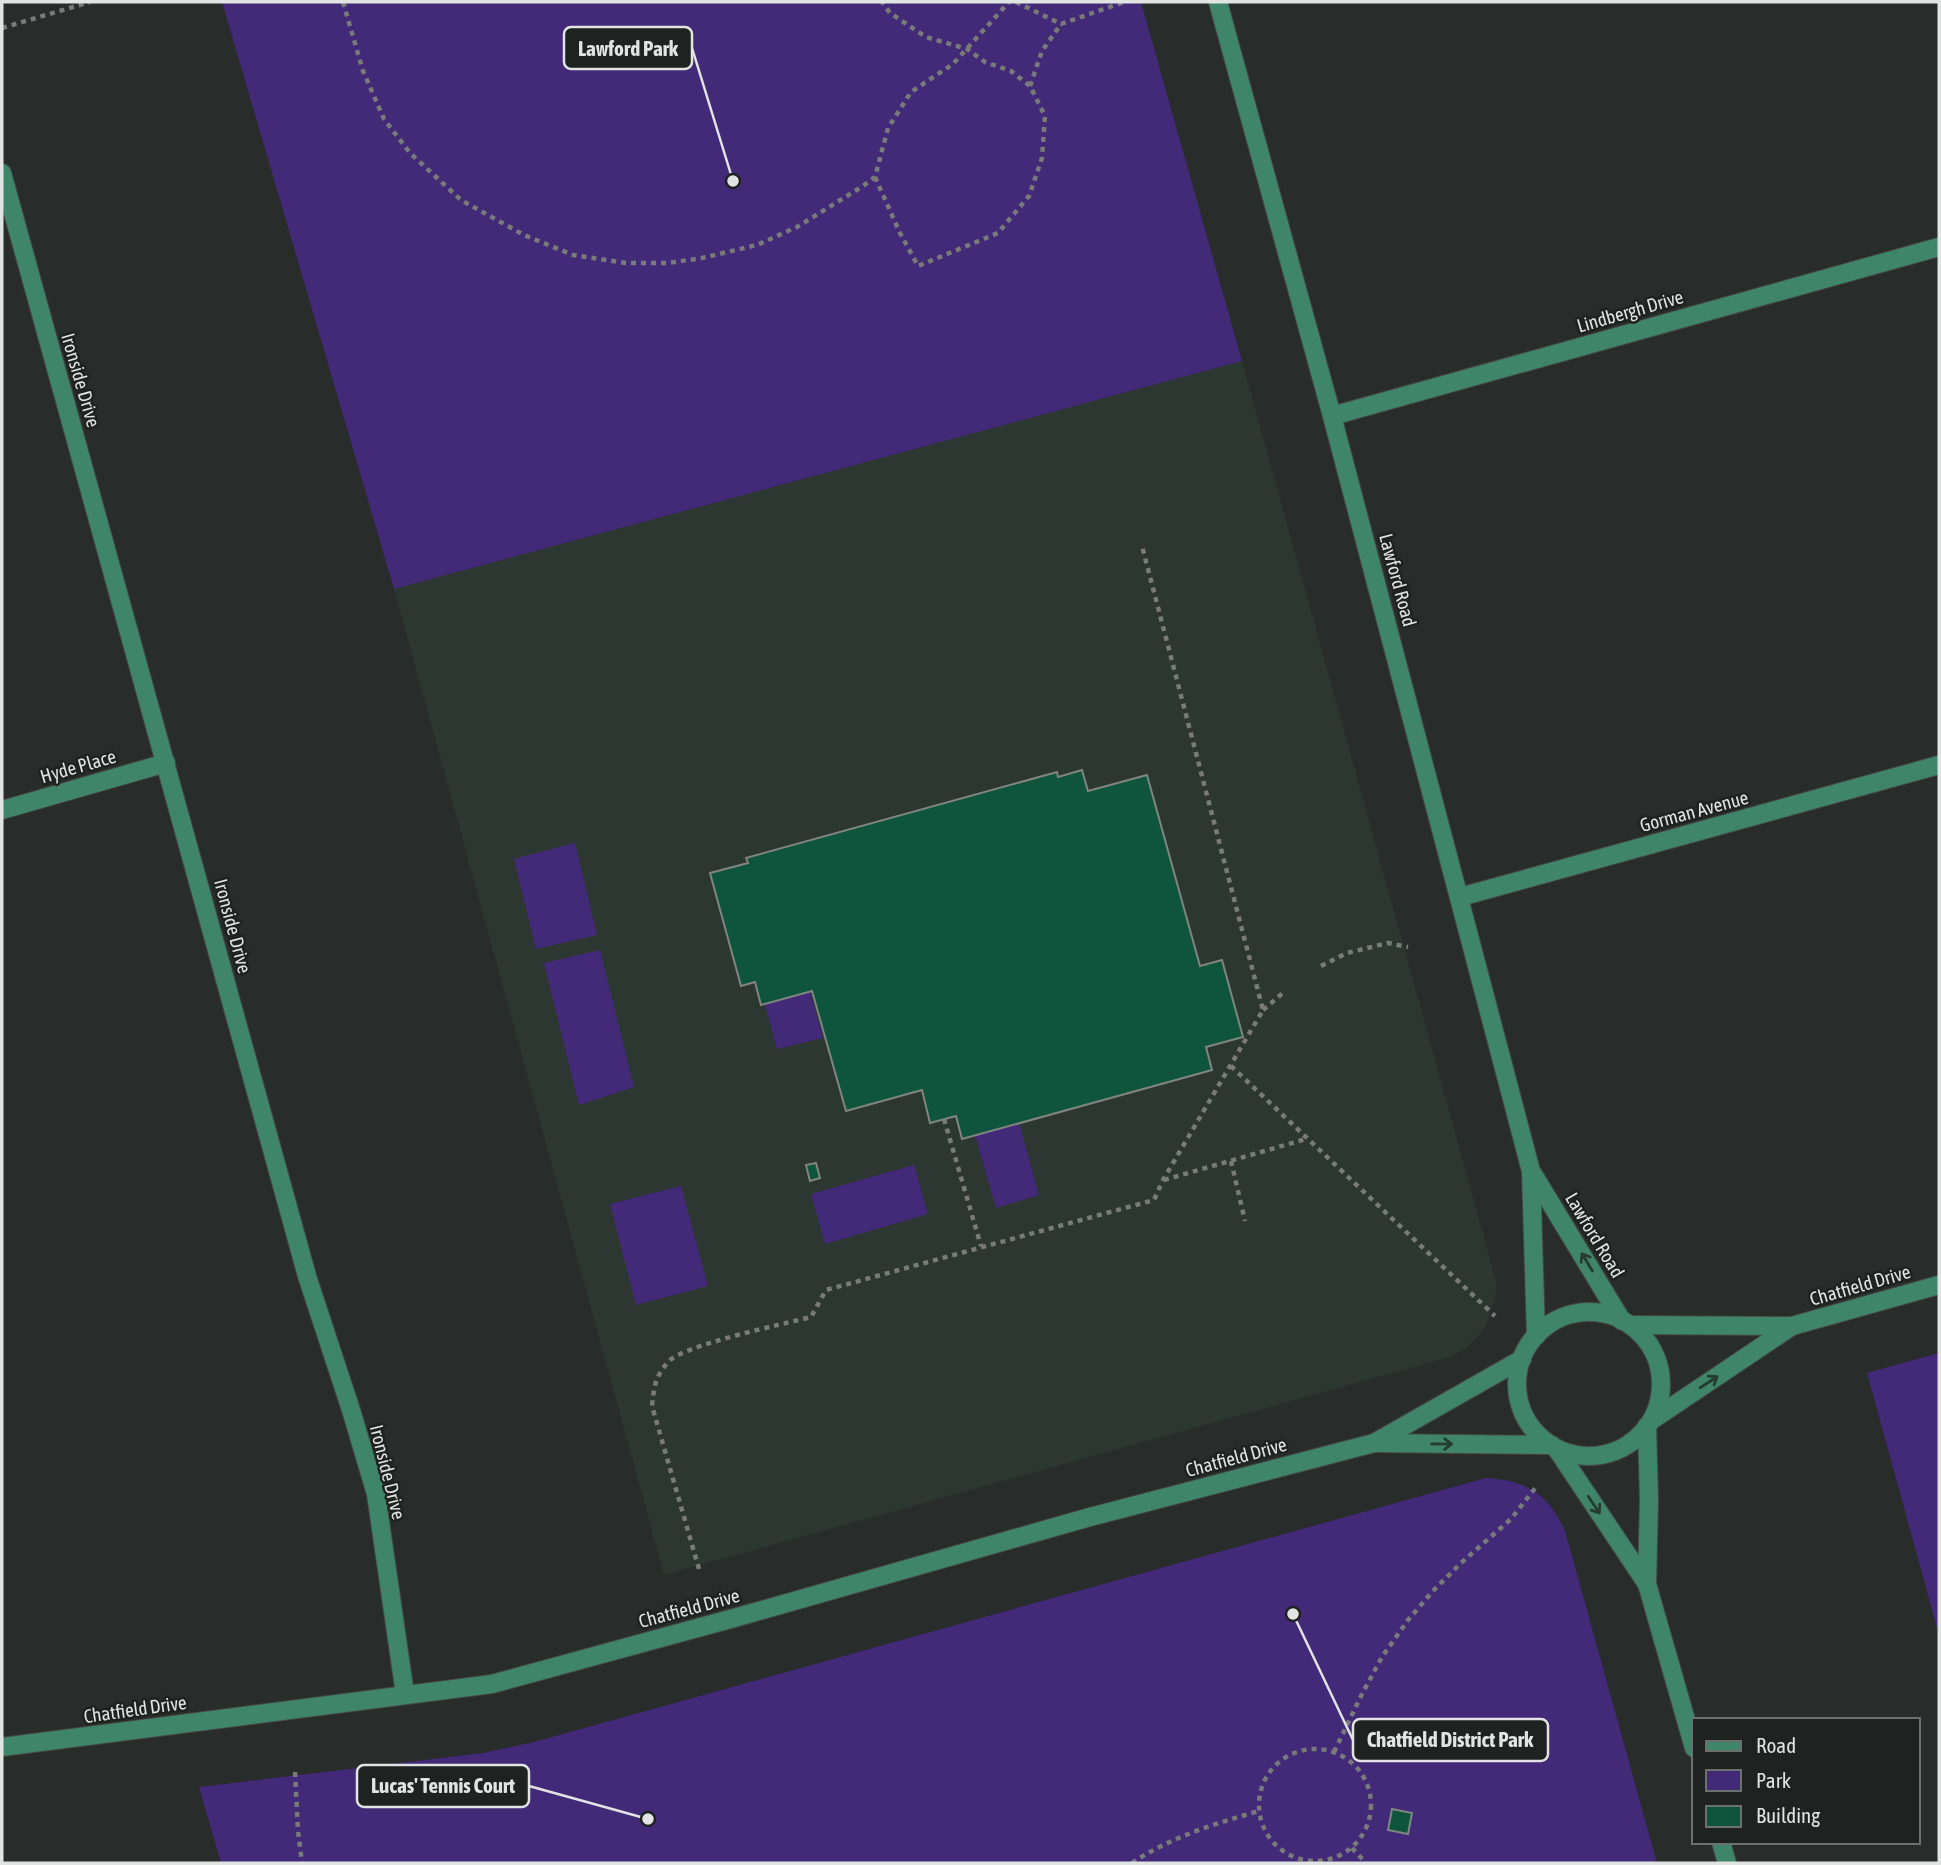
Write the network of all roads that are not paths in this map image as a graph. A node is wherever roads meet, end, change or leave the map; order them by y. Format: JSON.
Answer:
{"nodes":[{"id":1,"x":1218,"y":2,"type":"edge"},
{"id":2,"x":2,"y":173,"type":"edge"},
{"id":3,"x":1939,"y":247,"type":"edge"},
{"id":4,"x":1332,"y":416,"type":"junction"},
{"id":5,"x":166,"y":763,"type":"junction"},
{"id":6,"x":1939,"y":765,"type":"edge"},
{"id":7,"x":2,"y":810,"type":"edge"},
{"id":8,"x":1460,"y":897,"type":"junction"},
{"id":9,"x":1531,"y":1171,"type":"junction"},
{"id":10,"x":1939,"y":1285,"type":"edge"},
{"id":11,"x":1626,"y":1323,"type":"junction"},
{"id":12,"x":1792,"y":1326,"type":"junction"},
{"id":13,"x":1536,"y":1336,"type":"junction"},
{"id":14,"x":1522,"y":1359,"type":"junction"},
{"id":15,"x":1650,"y":1423,"type":"junction"},
{"id":16,"x":1374,"y":1443,"type":"junction"},
{"id":17,"x":1554,"y":1447,"type":"junction"},
{"id":18,"x":1647,"y":1584,"type":"junction"},
{"id":19,"x":405,"y":1694,"type":"junction"},
{"id":20,"x":1692,"y":1741,"type":"edge"},
{"id":21,"x":2,"y":1748,"type":"edge"},
{"id":22,"x":1722,"y":1844,"type":"edge"},
{"id":23,"x":1727,"y":1863,"type":"edge"}],
"edges":[{"from":1,"to":4,"type":"street","name":"Lawford Road"},
{"from":2,"to":5,"type":"street","name":"Ironside Drive"},
{"from":3,"to":4,"type":"street","name":"Lindbergh Drive"},
{"from":4,"to":8,"type":"street","name":"Lawford Road"},
{"from":5,"to":7,"type":"street","name":"Hyde Place"},
{"from":5,"to":19,"type":"street","name":"Ironside Drive"},
{"from":6,"to":8,"type":"street","name":"Gorman Avenue"},
{"from":8,"to":9,"type":"street","name":"Lawford Road"},
{"from":11,"to":9,"type":"street","name":"Lawford Road","one_way":true},
{"from":9,"to":13,"type":"street","name":"Lawford Road"},
{"from":10,"to":12,"type":"street","name":"Chatfield Drive"},
{"from":11,"to":12,"type":"street","name":"Chatfield Drive"},
{"from":11,"to":13,"type":"street"},
{"from":11,"to":15,"type":"street"},
{"from":15,"to":12,"type":"street","name":"Chatfield Drive","one_way":true},
{"from":13,"to":14,"type":"street"},
{"from":14,"to":16,"type":"street","name":"Chatfield Drive"},
{"from":14,"to":17,"type":"street"},
{"from":15,"to":17,"type":"street"},
{"from":15,"to":18,"type":"street"},
{"from":16,"to":17,"type":"street","name":"Chatfield Drive","one_way":true},
{"from":16,"to":19,"type":"street","name":"Chatfield Drive"},
{"from":17,"to":18,"type":"street","one_way":true},
{"from":18,"to":20,"type":"street"},
{"from":19,"to":21,"type":"street","name":"Chatfield Drive"},
{"from":22,"to":23,"type":"street"}]}
